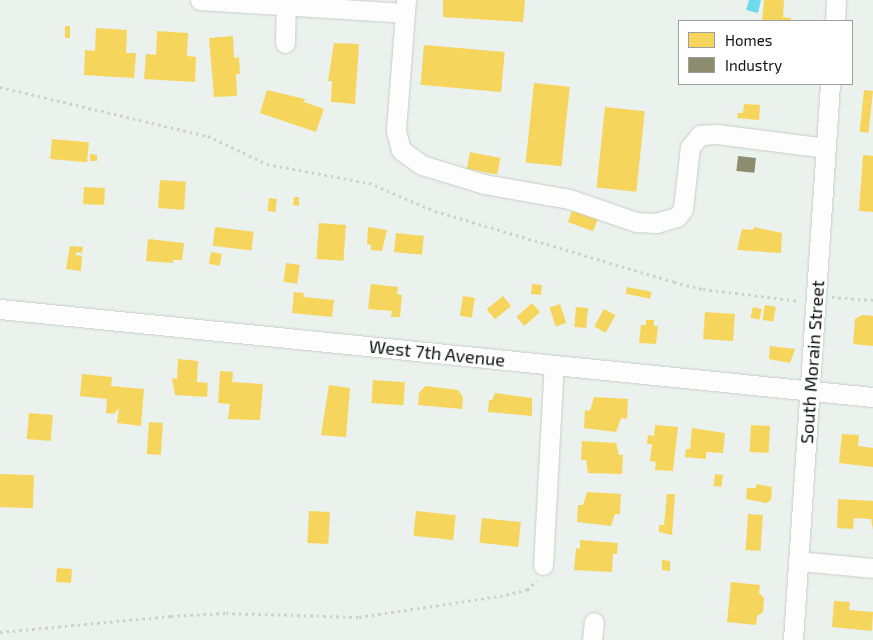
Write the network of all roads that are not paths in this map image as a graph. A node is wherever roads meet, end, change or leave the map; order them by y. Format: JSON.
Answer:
{"nodes":[{"id":1,"x":200,"y":0,"type":"edge"},
{"id":2,"x":836,"y":0,"type":"edge"},
{"id":3,"x":286,"y":3,"type":"edge"},
{"id":4,"x":405,"y":7,"type":"edge"},
{"id":5,"x":834,"y":20,"type":"edge"},
{"id":6,"x":285,"y":43,"type":"dead end"},
{"id":7,"x":830,"y":85,"type":"edge"},
{"id":8,"x":826,"y":148,"type":"junction"},
{"id":9,"x":0,"y":309,"type":"edge"},
{"id":10,"x":554,"y":365,"type":"junction"},
{"id":11,"x":810,"y":391,"type":"junction"},
{"id":12,"x":873,"y":398,"type":"edge"},
{"id":13,"x":799,"y":561,"type":"junction"},
{"id":14,"x":543,"y":565,"type":"road end"},
{"id":15,"x":873,"y":568,"type":"edge"},
{"id":16,"x":793,"y":640,"type":"edge"}],
"edges":[{"from":1,"to":3,"type":"street"},
{"from":2,"to":5,"type":"street"},
{"from":3,"to":4,"type":"street"},
{"from":3,"to":6,"type":"street"},
{"from":4,"to":8,"type":"street"},
{"from":7,"to":8,"type":"street","name":"South Morain Street"},
{"from":8,"to":11,"type":"street","name":"South Morain Street"},
{"from":9,"to":10,"type":"street","name":"West 7th Avenue"},
{"from":10,"to":11,"type":"street","name":"West 7th Avenue"},
{"from":10,"to":14,"type":"street"},
{"from":11,"to":12,"type":"street","name":"West 7th Avenue"},
{"from":11,"to":13,"type":"street","name":"South Morain Street"},
{"from":13,"to":15,"type":"street"},
{"from":13,"to":16,"type":"street","name":"South Morain Street"}]}
